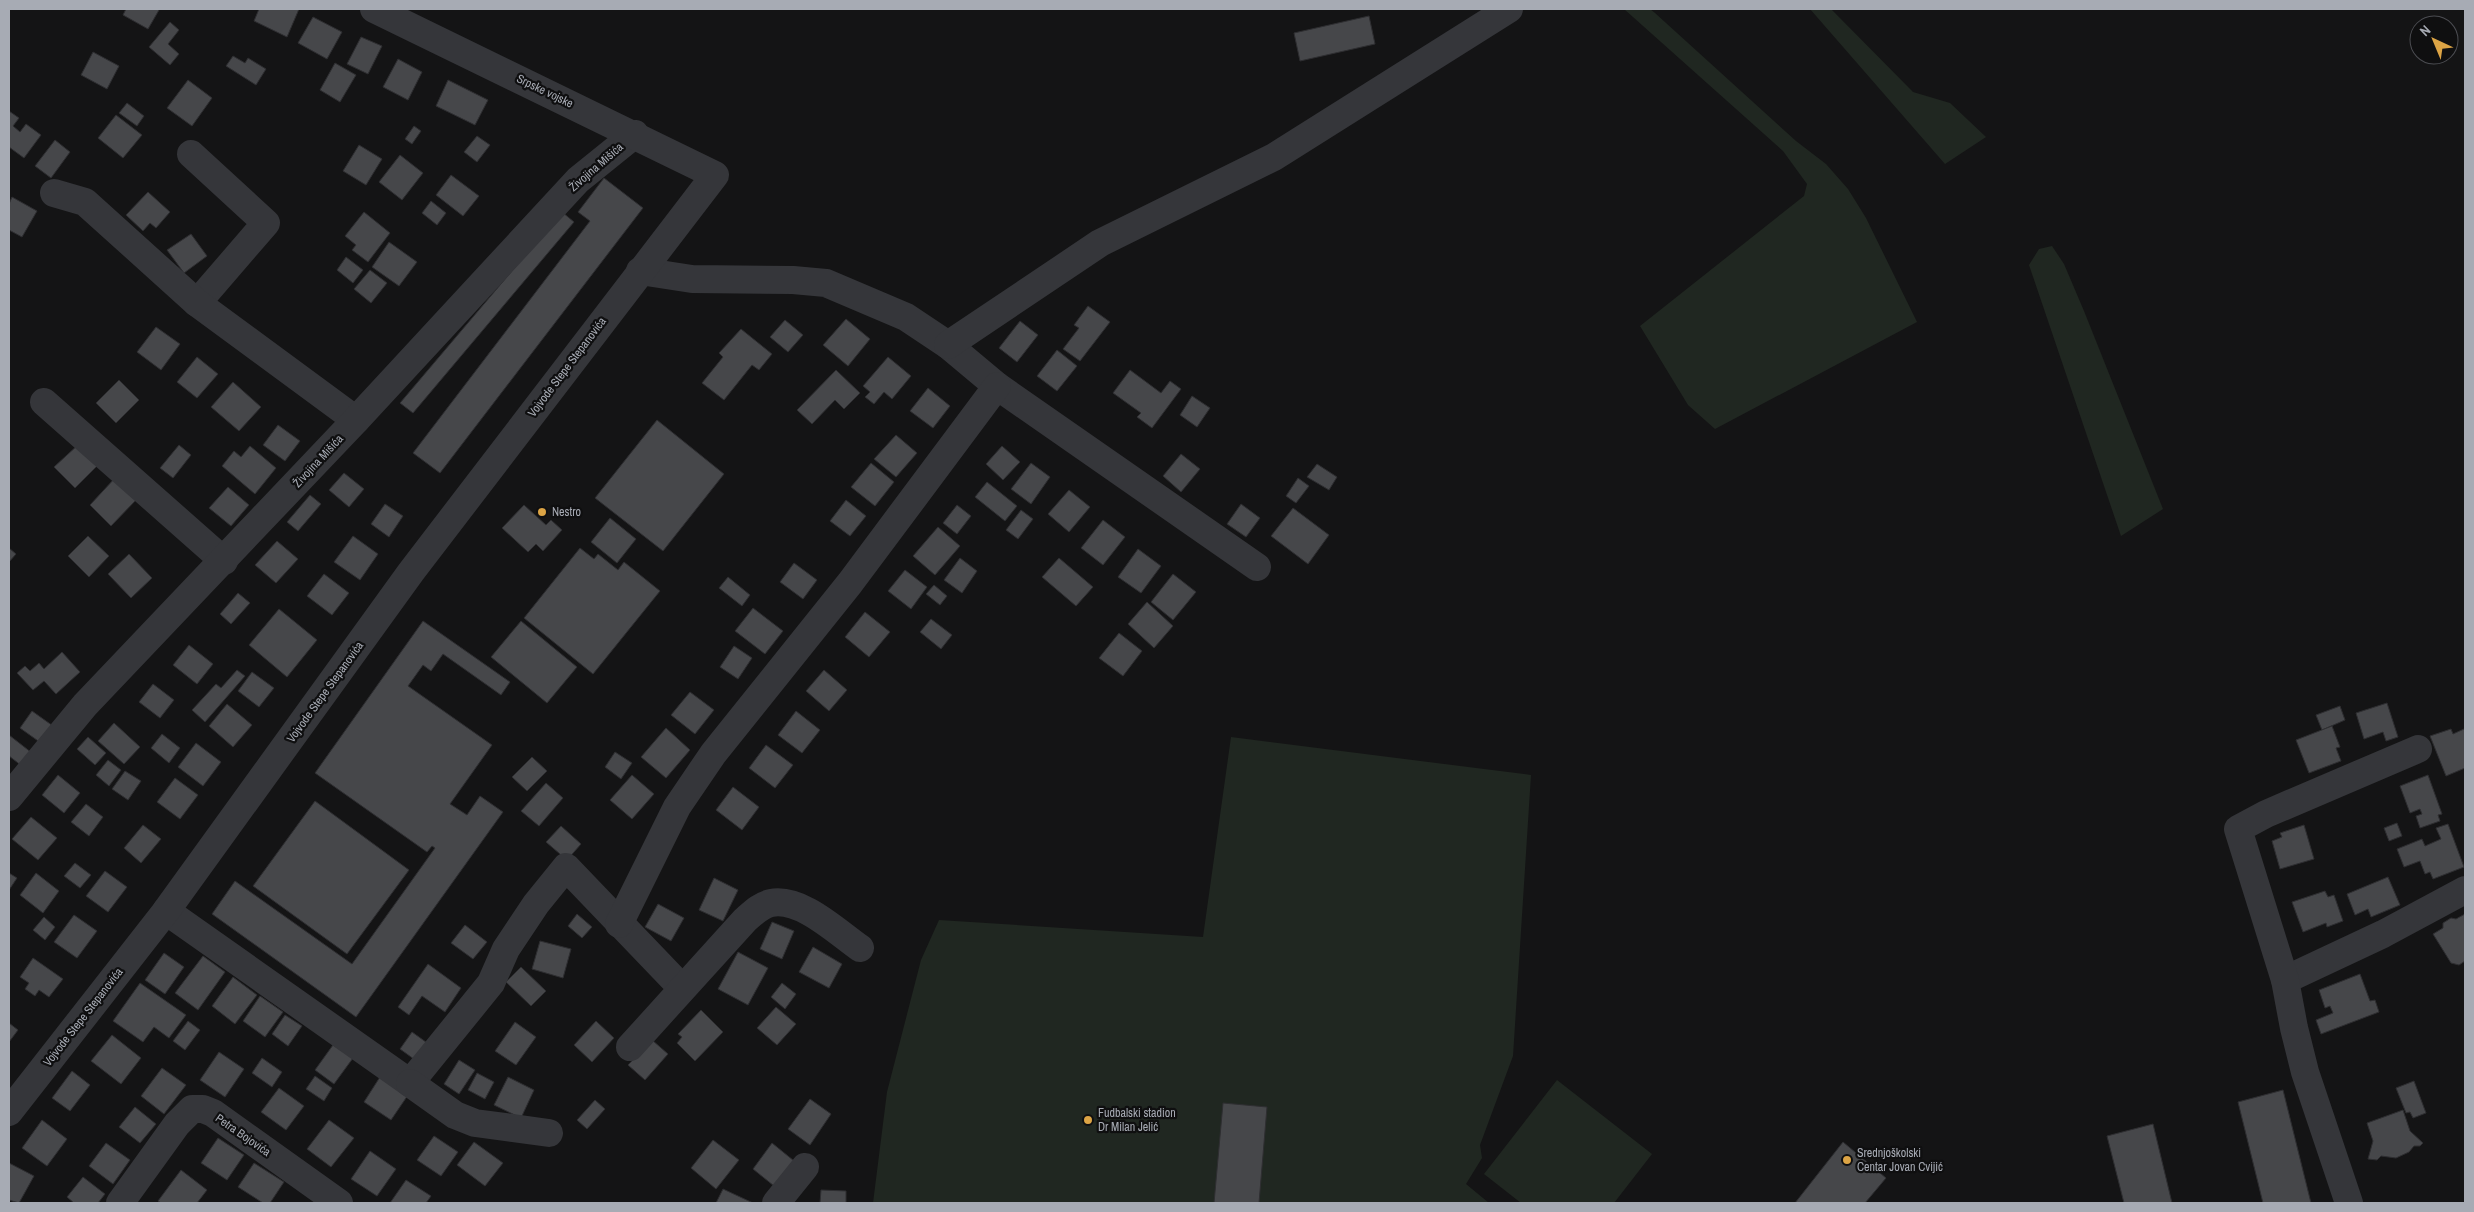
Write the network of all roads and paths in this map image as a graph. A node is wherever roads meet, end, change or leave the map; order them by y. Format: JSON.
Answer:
{"nodes":[{"id":1,"x":374,"y":9,"type":"edge"},
{"id":2,"x":1509,"y":9,"type":"edge"},
{"id":3,"x":635,"y":134,"type":"junction"},
{"id":4,"x":190,"y":154,"type":"dead end"},
{"id":5,"x":715,"y":175,"type":"joint"},
{"id":6,"x":54,"y":193,"type":"dead end"},
{"id":7,"x":640,"y":271,"type":"junction"},
{"id":8,"x":197,"y":303,"type":"junction"},
{"id":9,"x":948,"y":345,"type":"junction"},
{"id":10,"x":997,"y":386,"type":"junction"},
{"id":11,"x":44,"y":402,"type":"dead end"},
{"id":12,"x":356,"y":420,"type":"junction"},
{"id":13,"x":224,"y":561,"type":"junction"},
{"id":14,"x":1257,"y":567,"type":"dead end"},
{"id":15,"x":2418,"y":749,"type":"dead end"},
{"id":16,"x":9,"y":797,"type":"edge"},
{"id":17,"x":2465,"y":890,"type":"edge"},
{"id":18,"x":166,"y":911,"type":"junction"},
{"id":19,"x":619,"y":924,"type":"junction"},
{"id":20,"x":860,"y":948,"type":"dead end"},
{"id":21,"x":2285,"y":980,"type":"junction"},
{"id":22,"x":682,"y":988,"type":"junction"},
{"id":23,"x":630,"y":1047,"type":"dead end"},
{"id":24,"x":410,"y":1083,"type":"junction"},
{"id":25,"x":9,"y":1112,"type":"edge"},
{"id":26,"x":550,"y":1133,"type":"dead end"},
{"id":27,"x":805,"y":1167,"type":"dead end"},
{"id":28,"x":120,"y":1203,"type":"edge"},
{"id":29,"x":339,"y":1203,"type":"edge"},
{"id":30,"x":776,"y":1203,"type":"edge"},
{"id":31,"x":2349,"y":1203,"type":"edge"}],
"edges":[{"from":1,"to":3,"type":"street","name":"Srpske vojske"},
{"from":2,"to":9,"type":"street"},
{"from":3,"to":5,"type":"street","name":"Srpske vojske"},
{"from":3,"to":12,"type":"street","name":"Živojina Mišića"},
{"from":4,"to":8,"type":"street"},
{"from":5,"to":7,"type":"street","name":"Vojvode Stepe Stepanovića"},
{"from":6,"to":8,"type":"street"},
{"from":7,"to":9,"type":"street"},
{"from":7,"to":18,"type":"street","name":"Vojvode Stepe Stepanovića"},
{"from":8,"to":12,"type":"street"},
{"from":9,"to":10,"type":"street"},
{"from":10,"to":14,"type":"street"},
{"from":10,"to":19,"type":"street"},
{"from":11,"to":13,"type":"street"},
{"from":12,"to":13,"type":"street","name":"Živojina Mišića"},
{"from":13,"to":16,"type":"street","name":"Živojina Mišića"},
{"from":15,"to":21,"type":"street"},
{"from":17,"to":21,"type":"street"},
{"from":18,"to":24,"type":"street"},
{"from":18,"to":25,"type":"street","name":"Vojvode Stepe Stepanovića"},
{"from":19,"to":22,"type":"street"},
{"from":19,"to":24,"type":"street"},
{"from":20,"to":22,"type":"street"},
{"from":21,"to":31,"type":"street"},
{"from":22,"to":23,"type":"street"},
{"from":24,"to":26,"type":"street"},
{"from":27,"to":30,"type":"street"},
{"from":28,"to":29,"type":"street","name":"Petra Bojovića"}]}
